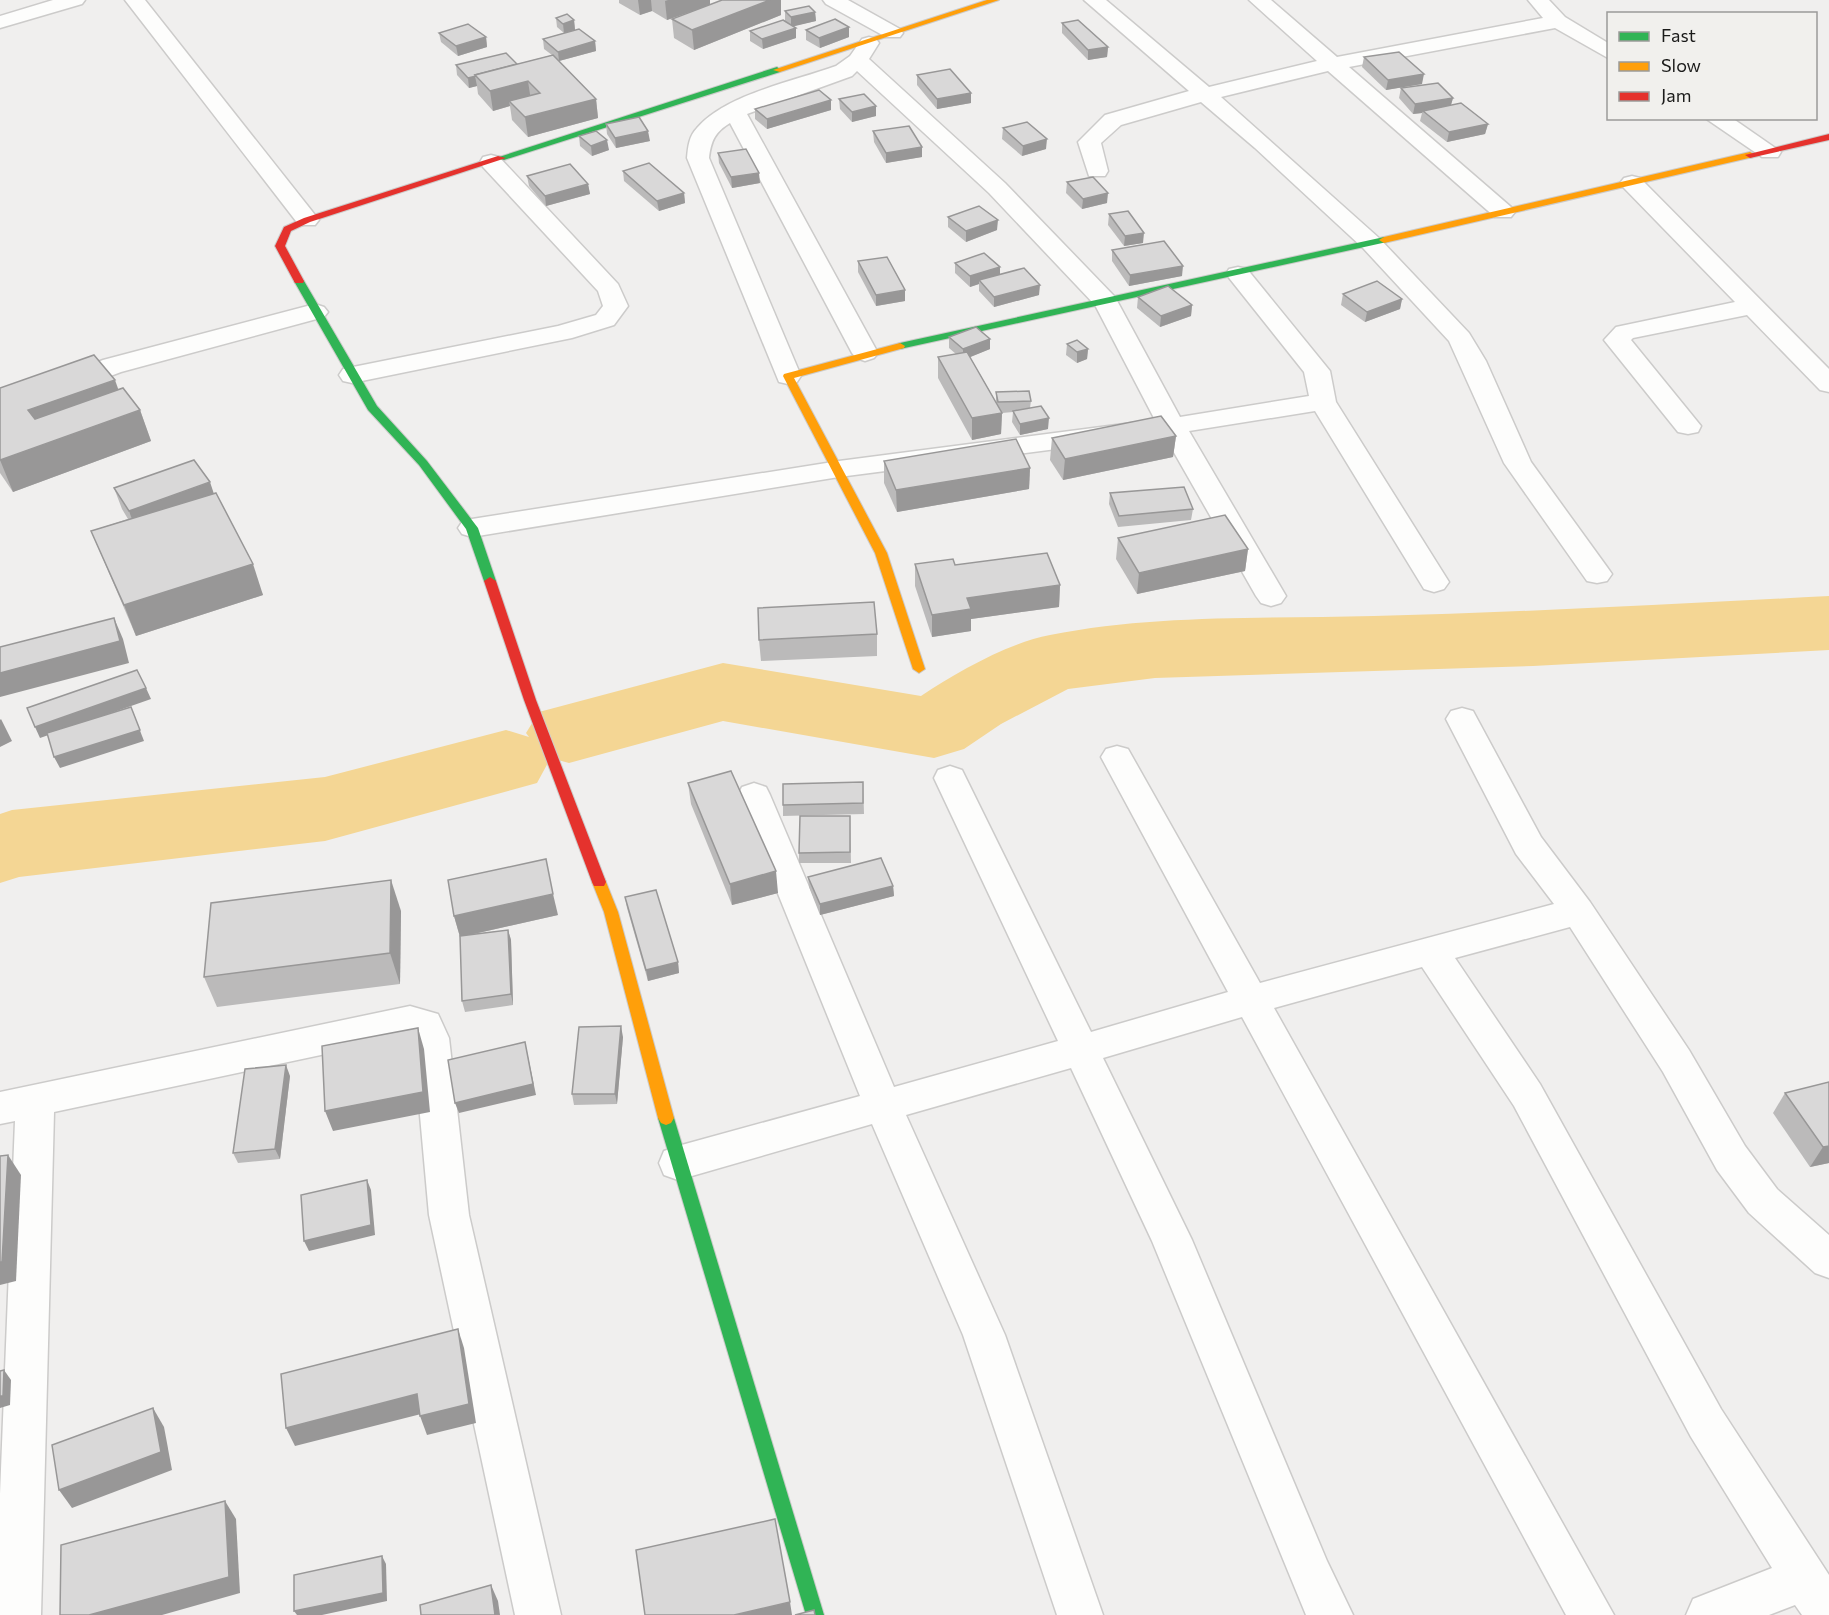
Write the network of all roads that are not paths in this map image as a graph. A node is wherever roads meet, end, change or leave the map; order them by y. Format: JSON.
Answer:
{"nodes":[{"id":1,"x":27,"y":0,"type":"edge"},
{"id":2,"x":75,"y":0,"type":"edge"},
{"id":3,"x":135,"y":0,"type":"edge"},
{"id":4,"x":833,"y":0,"type":"edge"},
{"id":5,"x":995,"y":0,"type":"edge"},
{"id":6,"x":1094,"y":0,"type":"edge"},
{"id":7,"x":1260,"y":0,"type":"edge"},
{"id":8,"x":1538,"y":0,"type":"edge"},
{"id":9,"x":50,"y":8,"type":"junction"},
{"id":10,"x":1558,"y":21,"type":"junction"},
{"id":11,"x":0,"y":22,"type":"edge"},
{"id":12,"x":893,"y":33,"type":"junction"},
{"id":13,"x":872,"y":40,"type":"junction"},
{"id":14,"x":1607,"y":51,"type":"edge"},
{"id":15,"x":858,"y":60,"type":"junction"},
{"id":16,"x":1332,"y":64,"type":"junction"},
{"id":17,"x":1204,"y":94,"type":"junction"},
{"id":18,"x":734,"y":111,"type":"junction"},
{"id":19,"x":1719,"y":120,"type":"edge"},
{"id":20,"x":1829,"y":137,"type":"edge"},
{"id":21,"x":1770,"y":152,"type":"junction"},
{"id":22,"x":491,"y":162,"type":"junction"},
{"id":23,"x":1097,"y":171,"type":"dead end"},
{"id":24,"x":1632,"y":183,"type":"junction"},
{"id":25,"x":1503,"y":212,"type":"junction"},
{"id":26,"x":307,"y":220,"type":"junction"},
{"id":27,"x":1371,"y":243,"type":"junction"},
{"id":28,"x":1238,"y":274,"type":"junction"},
{"id":29,"x":1106,"y":302,"type":"junction"},
{"id":30,"x":1754,"y":306,"type":"junction"},
{"id":31,"x":315,"y":312,"type":"junction"},
{"id":32,"x":866,"y":353,"type":"junction"},
{"id":33,"x":352,"y":375,"type":"junction"},
{"id":34,"x":788,"y":376,"type":"junction"},
{"id":35,"x":1829,"y":384,"type":"edge"},
{"id":36,"x":1323,"y":402,"type":"junction"},
{"id":37,"x":0,"y":410,"type":"edge"},
{"id":38,"x":1172,"y":426,"type":"junction"},
{"id":39,"x":1688,"y":426,"type":"dead end"},
{"id":40,"x":839,"y":469,"type":"junction"},
{"id":41,"x":471,"y":528,"type":"junction"},
{"id":42,"x":1597,"y":574,"type":"dead end"},
{"id":43,"x":1434,"y":582,"type":"dead end"},
{"id":44,"x":1271,"y":596,"type":"dead end"},
{"id":45,"x":919,"y":669,"type":"dead end"},
{"id":46,"x":1462,"y":719,"type":"dead end"},
{"id":47,"x":1117,"y":757,"type":"dead end"},
{"id":48,"x":950,"y":778,"type":"dead end"},
{"id":49,"x":754,"y":795,"type":"dead end"},
{"id":50,"x":1578,"y":911,"type":"junction"},
{"id":51,"x":1432,"y":953,"type":"junction"},
{"id":52,"x":1250,"y":1000,"type":"junction"},
{"id":53,"x":1082,"y":1050,"type":"junction"},
{"id":54,"x":18,"y":1105,"type":"edge"},
{"id":55,"x":883,"y":1106,"type":"junction"},
{"id":56,"x":678,"y":1163,"type":"junction"},
{"id":57,"x":1829,"y":1260,"type":"edge"},
{"id":58,"x":10,"y":1559,"type":"edge"},
{"id":59,"x":1804,"y":1579,"type":"junction"},
{"id":60,"x":18,"y":1615,"type":"edge"},
{"id":61,"x":538,"y":1615,"type":"edge"},
{"id":62,"x":815,"y":1615,"type":"edge"},
{"id":63,"x":1080,"y":1615,"type":"edge"},
{"id":64,"x":1330,"y":1615,"type":"edge"},
{"id":65,"x":1591,"y":1615,"type":"edge"},
{"id":66,"x":1709,"y":1615,"type":"edge"},
{"id":67,"x":1828,"y":1615,"type":"edge"}],
"edges":[{"from":1,"to":9,"type":"street"},
{"from":2,"to":9,"type":"street"},
{"from":3,"to":26,"type":"street"},
{"from":4,"to":12,"type":"street"},
{"from":5,"to":12,"type":"street"},
{"from":6,"to":17,"type":"street"},
{"from":7,"to":16,"type":"street"},
{"from":8,"to":10,"type":"street"},
{"from":9,"to":11,"type":"street"},
{"from":10,"to":14,"type":"street"},
{"from":10,"to":16,"type":"street"},
{"from":12,"to":13,"type":"street"},
{"from":13,"to":15,"type":"street"},
{"from":13,"to":22,"type":"street"},
{"from":15,"to":18,"type":"street"},
{"from":15,"to":29,"type":"street"},
{"from":16,"to":17,"type":"street"},
{"from":16,"to":25,"type":"street"},
{"from":17,"to":23,"type":"street"},
{"from":17,"to":27,"type":"street"},
{"from":18,"to":32,"type":"street"},
{"from":18,"to":34,"type":"street"},
{"from":19,"to":21,"type":"street"},
{"from":20,"to":21,"type":"street"},
{"from":21,"to":24,"type":"street"},
{"from":22,"to":26,"type":"street"},
{"from":22,"to":33,"type":"street"},
{"from":24,"to":25,"type":"street"},
{"from":24,"to":30,"type":"street"},
{"from":25,"to":27,"type":"street"},
{"from":26,"to":31,"type":"street"},
{"from":27,"to":28,"type":"street"},
{"from":27,"to":42,"type":"street"},
{"from":28,"to":29,"type":"street"},
{"from":28,"to":36,"type":"street"},
{"from":29,"to":32,"type":"street"},
{"from":29,"to":38,"type":"street"},
{"from":30,"to":35,"type":"street"},
{"from":30,"to":39,"type":"street"},
{"from":31,"to":33,"type":"street"},
{"from":31,"to":37,"type":"street"},
{"from":32,"to":34,"type":"street"},
{"from":33,"to":41,"type":"street"},
{"from":34,"to":40,"type":"street"},
{"from":36,"to":38,"type":"street"},
{"from":36,"to":43,"type":"street"},
{"from":38,"to":40,"type":"street"},
{"from":38,"to":44,"type":"street"},
{"from":40,"to":41,"type":"street"},
{"from":40,"to":45,"type":"street"},
{"from":41,"to":56,"type":"street"},
{"from":46,"to":50,"type":"street"},
{"from":47,"to":52,"type":"street"},
{"from":48,"to":53,"type":"street"},
{"from":49,"to":55,"type":"street"},
{"from":50,"to":51,"type":"street"},
{"from":50,"to":57,"type":"street"},
{"from":51,"to":52,"type":"street"},
{"from":51,"to":59,"type":"street"},
{"from":52,"to":53,"type":"street"},
{"from":52,"to":65,"type":"street"},
{"from":53,"to":55,"type":"street"},
{"from":53,"to":64,"type":"street"},
{"from":54,"to":58,"type":"street"},
{"from":54,"to":61,"type":"street"},
{"from":55,"to":56,"type":"street"},
{"from":55,"to":63,"type":"street"},
{"from":56,"to":62,"type":"street"},
{"from":58,"to":60,"type":"street"},
{"from":59,"to":66,"type":"street"},
{"from":59,"to":67,"type":"street"}]}
